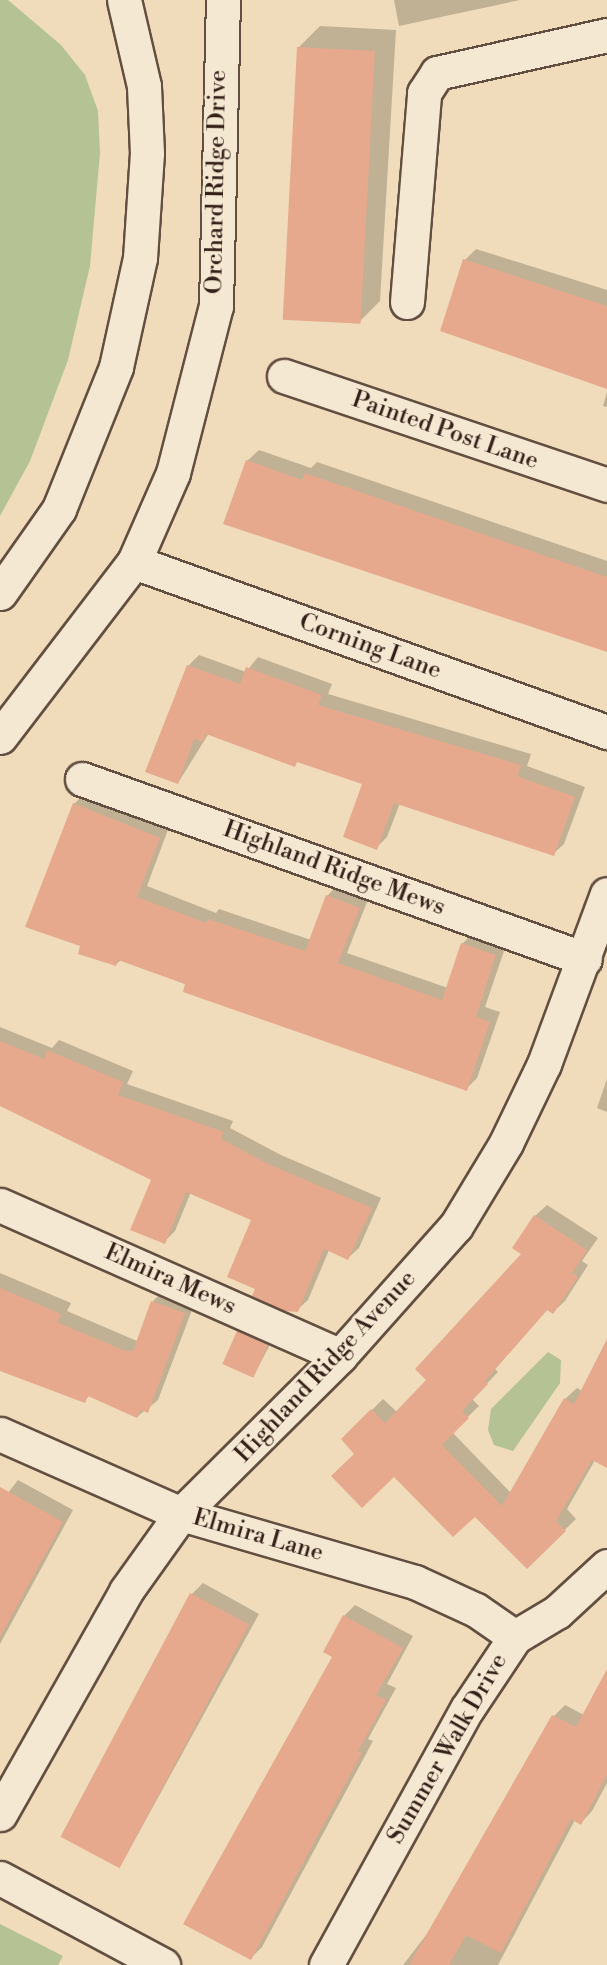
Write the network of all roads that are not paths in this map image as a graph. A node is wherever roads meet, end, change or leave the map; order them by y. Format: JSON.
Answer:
{"nodes":[{"id":1,"x":124,"y":0,"type":"edge"},
{"id":2,"x":223,"y":0,"type":"edge"},
{"id":3,"x":607,"y":35,"type":"edge"},
{"id":4,"x":407,"y":302,"type":"dead end"},
{"id":5,"x":284,"y":376,"type":"dead end"},
{"id":6,"x":607,"y":485,"type":"edge"},
{"id":7,"x":134,"y":562,"type":"junction"},
{"id":8,"x":0,"y":593,"type":"edge"},
{"id":9,"x":607,"y":732,"type":"edge"},
{"id":10,"x":0,"y":737,"type":"edge"},
{"id":11,"x":82,"y":779,"type":"dead end"},
{"id":12,"x":607,"y":894,"type":"edge"},
{"id":13,"x":585,"y":959,"type":"junction"},
{"id":14,"x":0,"y":1205,"type":"edge"},
{"id":15,"x":339,"y":1356,"type":"junction"},
{"id":16,"x":0,"y":1434,"type":"edge"},
{"id":17,"x":181,"y":1514,"type":"junction"},
{"id":18,"x":607,"y":1566,"type":"edge"},
{"id":19,"x":515,"y":1637,"type":"junction"},
{"id":20,"x":0,"y":1814,"type":"edge"},
{"id":21,"x":0,"y":1878,"type":"edge"},
{"id":22,"x":163,"y":1965,"type":"edge"},
{"id":23,"x":326,"y":1965,"type":"edge"}],
"edges":[{"from":1,"to":8,"type":"street"},
{"from":2,"to":7,"type":"street","name":"Orchard Ridge Drive"},
{"from":3,"to":4,"type":"street"},
{"from":5,"to":6,"type":"street","name":"Painted Post Lane"},
{"from":7,"to":9,"type":"street","name":"Corning Lane"},
{"from":7,"to":10,"type":"street","name":"Orchard Ridge Drive"},
{"from":11,"to":13,"type":"street","name":"Highland Ridge Mews"},
{"from":12,"to":13,"type":"street","name":"Highland Ridge Avenue"},
{"from":13,"to":15,"type":"street","name":"Highland Ridge Avenue"},
{"from":14,"to":15,"type":"street","name":"Elmira Mews"},
{"from":15,"to":17,"type":"street","name":"Highland Ridge Avenue"},
{"from":16,"to":17,"type":"street","name":"Elmira Lane"},
{"from":17,"to":19,"type":"street","name":"Elmira Lane"},
{"from":17,"to":20,"type":"street","name":"Highland Ridge Avenue"},
{"from":18,"to":19,"type":"street","name":"Summer Walk Drive"},
{"from":19,"to":23,"type":"street","name":"Summer Walk Drive"},
{"from":21,"to":22,"type":"street"}]}
